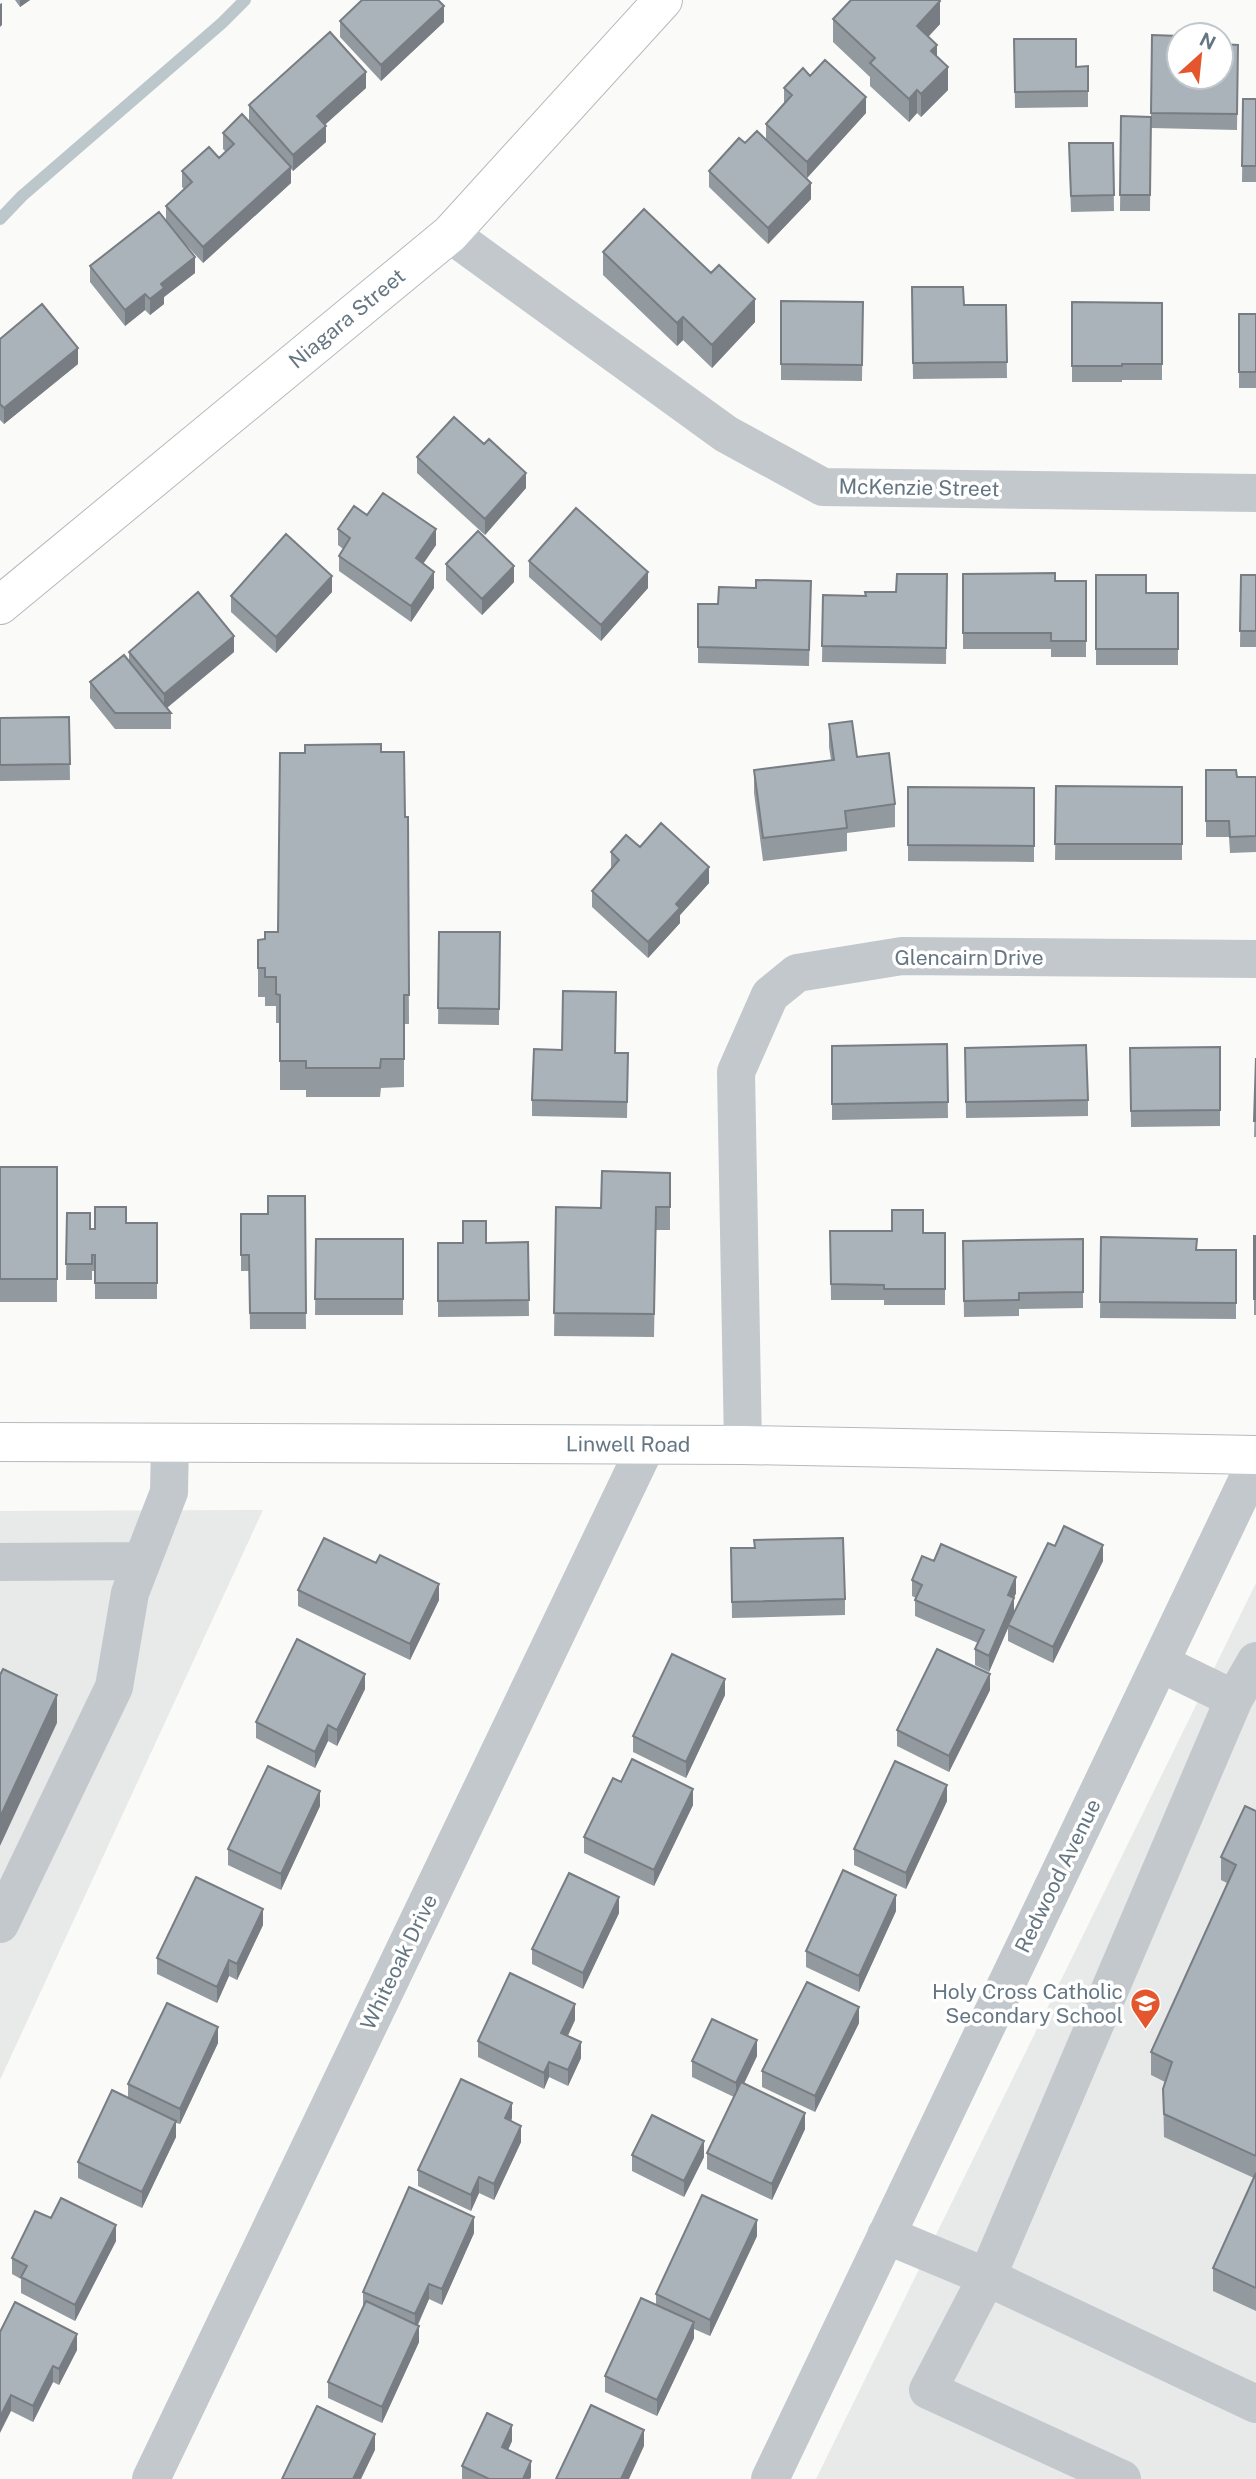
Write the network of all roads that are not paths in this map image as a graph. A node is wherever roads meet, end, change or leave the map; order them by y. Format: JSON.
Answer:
{"nodes":[{"id":1,"x":663,"y":0,"type":"edge"},
{"id":2,"x":450,"y":234,"type":"junction"},
{"id":3,"x":1256,"y":493,"type":"edge"},
{"id":4,"x":0,"y":605,"type":"edge"},
{"id":5,"x":1256,"y":959,"type":"edge"},
{"id":6,"x":0,"y":1442,"type":"edge"},
{"id":7,"x":170,"y":1443,"type":"junction"},
{"id":8,"x":647,"y":1444,"type":"junction"},
{"id":9,"x":743,"y":1445,"type":"junction"},
{"id":10,"x":1256,"y":1455,"type":"edge"},
{"id":11,"x":1256,"y":1462,"type":"edge"},
{"id":12,"x":142,"y":1560,"type":"junction"},
{"id":13,"x":0,"y":1562,"type":"edge"},
{"id":14,"x":1256,"y":1661,"type":"edge"},
{"id":15,"x":1160,"y":1663,"type":"junction"},
{"id":16,"x":1234,"y":1699,"type":"junction"},
{"id":17,"x":0,"y":1924,"type":"edge"},
{"id":18,"x":886,"y":2235,"type":"junction"},
{"id":19,"x":987,"y":2277,"type":"junction"},
{"id":20,"x":1256,"y":2404,"type":"edge"},
{"id":21,"x":151,"y":2479,"type":"edge"},
{"id":22,"x":770,"y":2479,"type":"edge"},
{"id":23,"x":1122,"y":2479,"type":"edge"}],
"edges":[{"from":1,"to":2,"type":"main road","name":"Niagara Street"},
{"from":2,"to":3,"type":"street","name":"McKenzie Street"},
{"from":2,"to":4,"type":"main road","name":"Niagara Street"},
{"from":5,"to":9,"type":"street","name":"Glencairn Drive"},
{"from":6,"to":7,"type":"main road","name":"Linwell Road"},
{"from":7,"to":8,"type":"main road","name":"Linwell Road"},
{"from":7,"to":12,"type":"street"},
{"from":8,"to":9,"type":"main road","name":"Linwell Road"},
{"from":8,"to":21,"type":"street","name":"Whiteoak Drive"},
{"from":9,"to":10,"type":"main road","name":"Linwell Road"},
{"from":11,"to":15,"type":"street","name":"Redwood Avenue"},
{"from":12,"to":13,"type":"street"},
{"from":12,"to":17,"type":"street"},
{"from":14,"to":16,"type":"street"},
{"from":15,"to":16,"type":"street"},
{"from":15,"to":18,"type":"street","name":"Redwood Avenue"},
{"from":16,"to":19,"type":"street"},
{"from":18,"to":19,"type":"street"},
{"from":18,"to":22,"type":"street","name":"Redwood Avenue"},
{"from":19,"to":20,"type":"street"},
{"from":19,"to":23,"type":"street"}]}
